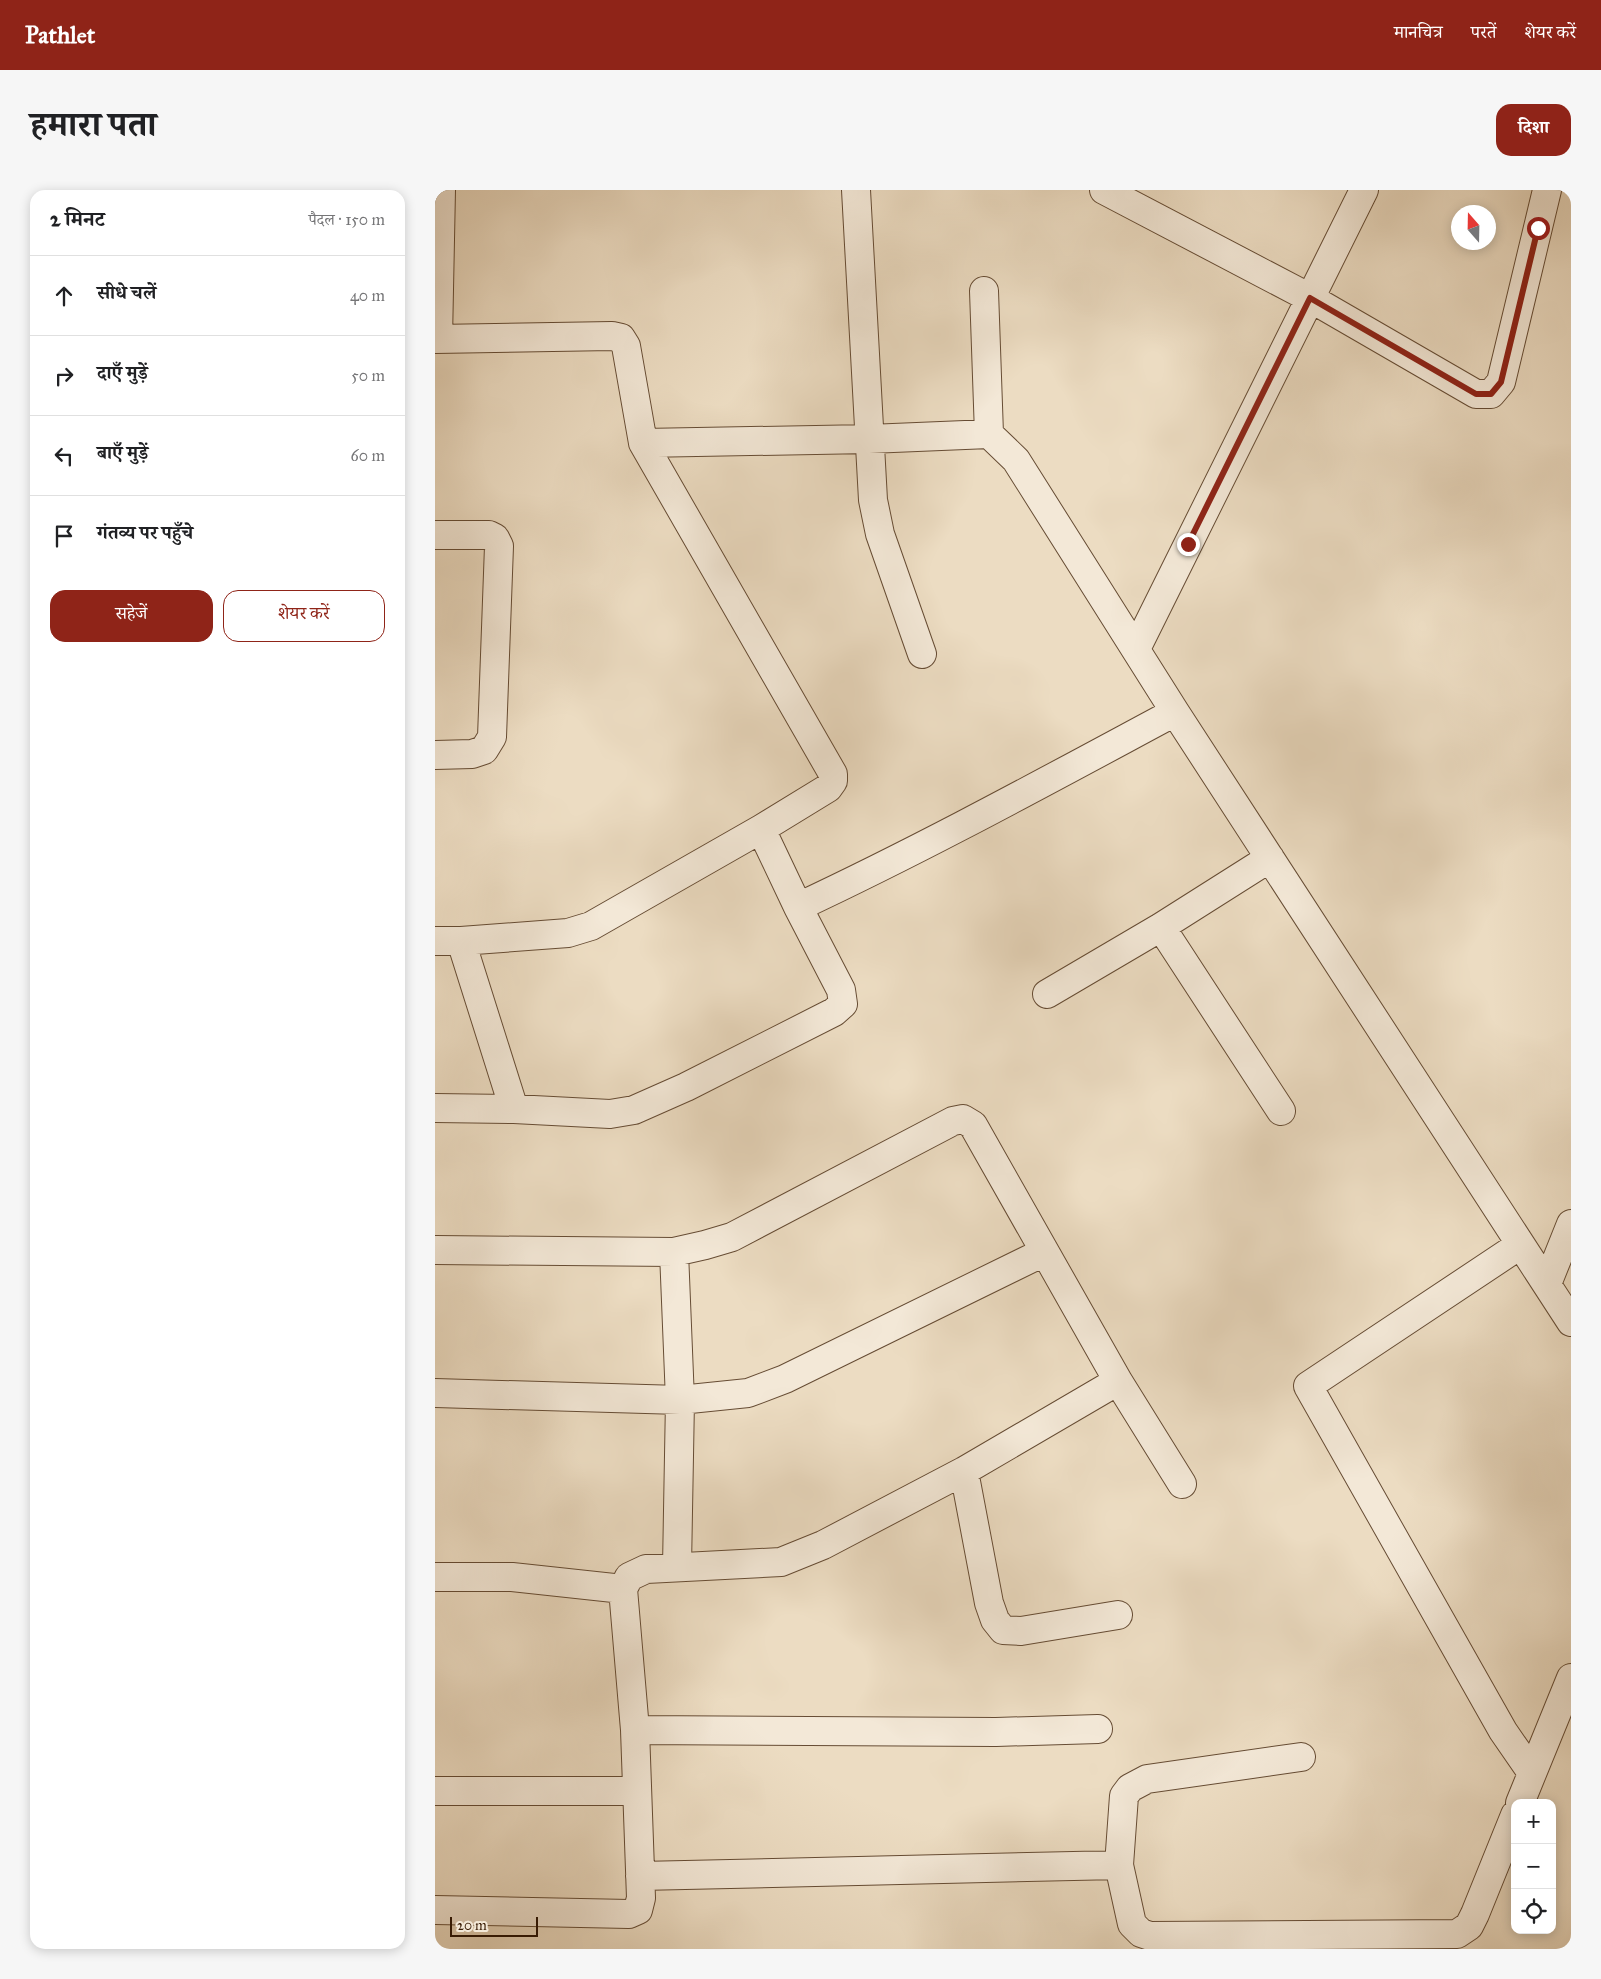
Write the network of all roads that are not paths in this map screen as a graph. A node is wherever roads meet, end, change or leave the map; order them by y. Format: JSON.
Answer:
{"nodes":[{"id":1,"x":441,"y":190,"type":"edge"},
{"id":2,"x":856,"y":190,"type":"edge"},
{"id":3,"x":1104,"y":190,"type":"edge"},
{"id":4,"x":1364,"y":190,"type":"edge"},
{"id":5,"x":1547,"y":190,"type":"edge"},
{"id":6,"x":984,"y":291,"type":"dead end"},
{"id":7,"x":1310,"y":298,"type":"junction"},
{"id":8,"x":437,"y":339,"type":"edge"},
{"id":9,"x":989,"y":434,"type":"junction"},
{"id":10,"x":869,"y":439,"type":"junction"},
{"id":11,"x":643,"y":443,"type":"junction"},
{"id":12,"x":435,"y":535,"type":"edge"},
{"id":13,"x":1136,"y":650,"type":"junction"},
{"id":14,"x":922,"y":654,"type":"dead end"},
{"id":15,"x":1175,"y":712,"type":"junction"},
{"id":16,"x":435,"y":755,"type":"edge"},
{"id":17,"x":761,"y":830,"type":"junction"},
{"id":18,"x":1270,"y":858,"type":"junction"},
{"id":19,"x":798,"y":907,"type":"junction"},
{"id":20,"x":1161,"y":926,"type":"junction"},
{"id":21,"x":448,"y":941,"type":"edge"},
{"id":22,"x":1047,"y":994,"type":"dead end"},
{"id":23,"x":435,"y":1108,"type":"edge"},
{"id":24,"x":514,"y":1109,"type":"junction"},
{"id":25,"x":1281,"y":1111,"type":"dead end"},
{"id":26,"x":1571,"y":1224,"type":"edge"},
{"id":27,"x":1520,"y":1245,"type":"junction"},
{"id":28,"x":435,"y":1250,"type":"edge"},
{"id":29,"x":674,"y":1252,"type":"junction"},
{"id":30,"x":1044,"y":1252,"type":"junction"},
{"id":31,"x":1547,"y":1284,"type":"junction"},
{"id":32,"x":1571,"y":1322,"type":"edge"},
{"id":33,"x":1118,"y":1381,"type":"junction"},
{"id":34,"x":435,"y":1393,"type":"edge"},
{"id":35,"x":680,"y":1400,"type":"junction"},
{"id":36,"x":964,"y":1471,"type":"junction"},
{"id":37,"x":1182,"y":1484,"type":"dead end"},
{"id":38,"x":677,"y":1567,"type":"junction"},
{"id":39,"x":435,"y":1577,"type":"edge"},
{"id":40,"x":623,"y":1589,"type":"junction"},
{"id":41,"x":1118,"y":1616,"type":"dead end"},
{"id":42,"x":1571,"y":1678,"type":"edge"},
{"id":43,"x":1098,"y":1728,"type":"dead end"},
{"id":44,"x":635,"y":1730,"type":"junction"},
{"id":45,"x":1301,"y":1757,"type":"dead end"},
{"id":46,"x":1532,"y":1772,"type":"junction"},
{"id":47,"x":435,"y":1791,"type":"edge"},
{"id":48,"x":636,"y":1791,"type":"junction"},
{"id":49,"x":1522,"y":1799,"type":"edge"},
{"id":50,"x":1511,"y":1825,"type":"edge"},
{"id":51,"x":1119,"y":1865,"type":"junction"},
{"id":52,"x":640,"y":1876,"type":"junction"},
{"id":53,"x":435,"y":1910,"type":"edge"}],
"edges":[{"from":1,"to":8,"type":"street"},
{"from":2,"to":10,"type":"street"},
{"from":3,"to":7,"type":"street"},
{"from":4,"to":7,"type":"street"},
{"from":5,"to":7,"type":"street"},
{"from":6,"to":9,"type":"street"},
{"from":7,"to":13,"type":"street"},
{"from":8,"to":11,"type":"street"},
{"from":9,"to":10,"type":"street"},
{"from":9,"to":13,"type":"street"},
{"from":10,"to":11,"type":"street"},
{"from":10,"to":14,"type":"street"},
{"from":11,"to":17,"type":"street"},
{"from":12,"to":16,"type":"street"},
{"from":13,"to":15,"type":"street"},
{"from":15,"to":18,"type":"street"},
{"from":15,"to":19,"type":"street"},
{"from":17,"to":19,"type":"street"},
{"from":17,"to":21,"type":"street"},
{"from":18,"to":20,"type":"street"},
{"from":18,"to":27,"type":"street"},
{"from":19,"to":24,"type":"street"},
{"from":20,"to":22,"type":"street"},
{"from":20,"to":25,"type":"street"},
{"from":21,"to":24,"type":"street"},
{"from":23,"to":24,"type":"street"},
{"from":26,"to":31,"type":"street"},
{"from":27,"to":31,"type":"street"},
{"from":27,"to":46,"type":"street"},
{"from":28,"to":29,"type":"street"},
{"from":29,"to":30,"type":"street"},
{"from":29,"to":35,"type":"street"},
{"from":30,"to":33,"type":"street"},
{"from":30,"to":35,"type":"street"},
{"from":31,"to":32,"type":"street"},
{"from":33,"to":36,"type":"street"},
{"from":33,"to":37,"type":"street"},
{"from":34,"to":35,"type":"street"},
{"from":35,"to":38,"type":"street"},
{"from":36,"to":38,"type":"street"},
{"from":36,"to":41,"type":"street"},
{"from":38,"to":40,"type":"street"},
{"from":39,"to":40,"type":"street"},
{"from":40,"to":44,"type":"street"},
{"from":42,"to":46,"type":"street"},
{"from":43,"to":44,"type":"street"},
{"from":44,"to":48,"type":"street"},
{"from":45,"to":51,"type":"street"},
{"from":46,"to":49,"type":"street"},
{"from":47,"to":48,"type":"street"},
{"from":48,"to":52,"type":"street"},
{"from":50,"to":51,"type":"street"},
{"from":51,"to":52,"type":"street"},
{"from":52,"to":53,"type":"street"}]}
